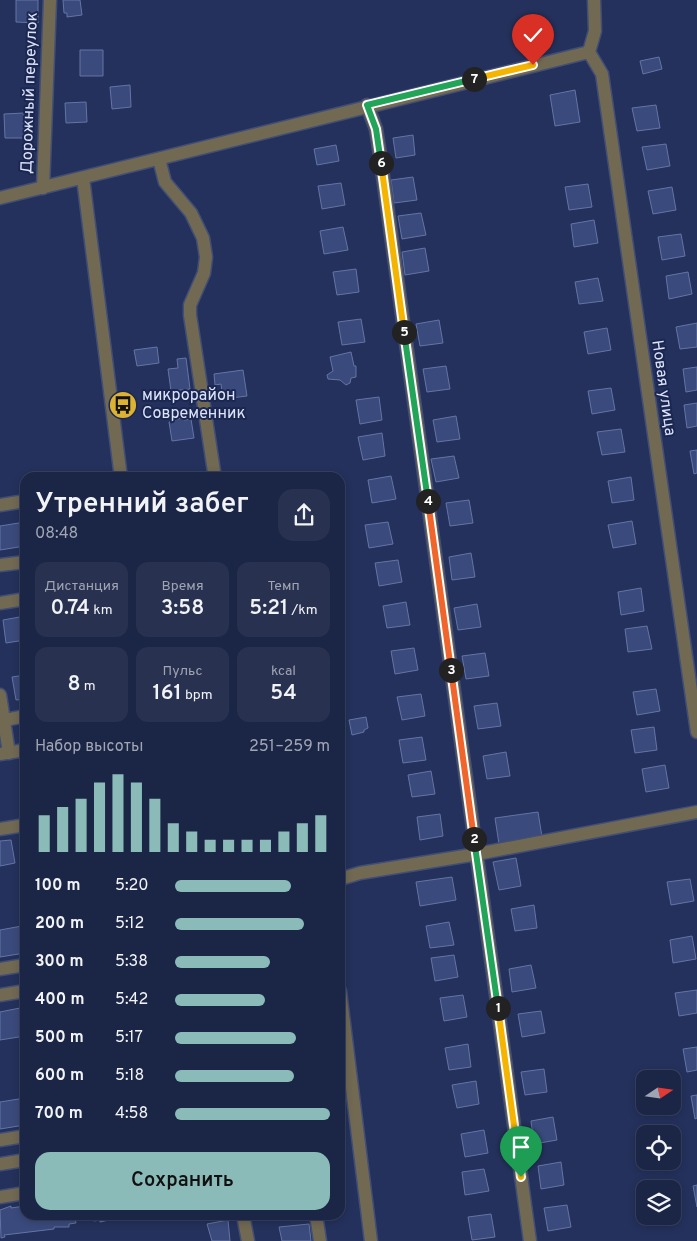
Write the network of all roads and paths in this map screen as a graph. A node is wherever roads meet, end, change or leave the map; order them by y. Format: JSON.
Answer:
{"nodes":[{"id":1,"x":50,"y":0,"type":"edge"},
{"id":2,"x":594,"y":0,"type":"edge"},
{"id":3,"x":588,"y":52,"type":"junction"},
{"id":4,"x":367,"y":105,"type":"junction"},
{"id":5,"x":159,"y":159,"type":"junction"},
{"id":6,"x":83,"y":178,"type":"junction"},
{"id":7,"x":43,"y":188,"type":"junction"},
{"id":8,"x":0,"y":198,"type":"edge"},
{"id":9,"x":120,"y":472,"type":"edge"},
{"id":10,"x":214,"y":472,"type":"edge"},
{"id":11,"x":20,"y":502,"type":"edge"},
{"id":12,"x":0,"y":505,"type":"edge"},
{"id":13,"x":20,"y":563,"type":"edge"},
{"id":14,"x":0,"y":565,"type":"edge"},
{"id":15,"x":20,"y":600,"type":"edge"},
{"id":16,"x":0,"y":603,"type":"edge"},
{"id":17,"x":0,"y":695,"type":"edge"},
{"id":18,"x":20,"y":717,"type":"edge"},
{"id":19,"x":2,"y":720,"type":"edge"},
{"id":20,"x":697,"y":732,"type":"edge"},
{"id":21,"x":20,"y":751,"type":"edge"},
{"id":22,"x":5,"y":753,"type":"edge"},
{"id":23,"x":697,"y":812,"type":"edge"},
{"id":24,"x":20,"y":826,"type":"edge"},
{"id":25,"x":0,"y":829,"type":"edge"},
{"id":26,"x":477,"y":854,"type":"junction"},
{"id":27,"x":345,"y":877,"type":"edge"},
{"id":28,"x":20,"y":966,"type":"edge"},
{"id":29,"x":0,"y":970,"type":"edge"},
{"id":30,"x":20,"y":992,"type":"edge"},
{"id":31,"x":0,"y":995,"type":"edge"},
{"id":32,"x":345,"y":1033,"type":"edge"},
{"id":33,"x":20,"y":1137,"type":"edge"},
{"id":34,"x":0,"y":1140,"type":"edge"},
{"id":35,"x":20,"y":1161,"type":"edge"},
{"id":36,"x":0,"y":1164,"type":"edge"},
{"id":37,"x":20,"y":1194,"type":"edge"},
{"id":38,"x":0,"y":1197,"type":"edge"},
{"id":39,"x":244,"y":1220,"type":"edge"},
{"id":40,"x":317,"y":1220,"type":"edge"},
{"id":41,"x":248,"y":1241,"type":"edge"},
{"id":42,"x":320,"y":1241,"type":"edge"},
{"id":43,"x":370,"y":1241,"type":"edge"},
{"id":44,"x":530,"y":1241,"type":"edge"}],
"edges":[{"from":1,"to":7,"type":"street","name":"Дорожный переулок"},
{"from":2,"to":3,"type":"street"},
{"from":3,"to":4,"type":"street"},
{"from":3,"to":20,"type":"street","name":"Новая улица"},
{"from":4,"to":5,"type":"street"},
{"from":4,"to":26,"type":"street"},
{"from":5,"to":6,"type":"street"},
{"from":5,"to":10,"type":"street"},
{"from":6,"to":7,"type":"street"},
{"from":6,"to":9,"type":"street"},
{"from":7,"to":8,"type":"street"},
{"from":11,"to":12,"type":"street"},
{"from":13,"to":14,"type":"street"},
{"from":15,"to":16,"type":"street"},
{"from":17,"to":19,"type":"street"},
{"from":18,"to":19,"type":"street"},
{"from":19,"to":22,"type":"street"},
{"from":21,"to":22,"type":"street"},
{"from":23,"to":26,"type":"street"},
{"from":24,"to":25,"type":"street"},
{"from":26,"to":27,"type":"street"},
{"from":26,"to":44,"type":"street"},
{"from":28,"to":29,"type":"street"},
{"from":30,"to":31,"type":"street"},
{"from":32,"to":43,"type":"street"},
{"from":33,"to":34,"type":"street"},
{"from":35,"to":36,"type":"street"},
{"from":37,"to":38,"type":"street"},
{"from":39,"to":41,"type":"street"},
{"from":40,"to":42,"type":"street"}]}
